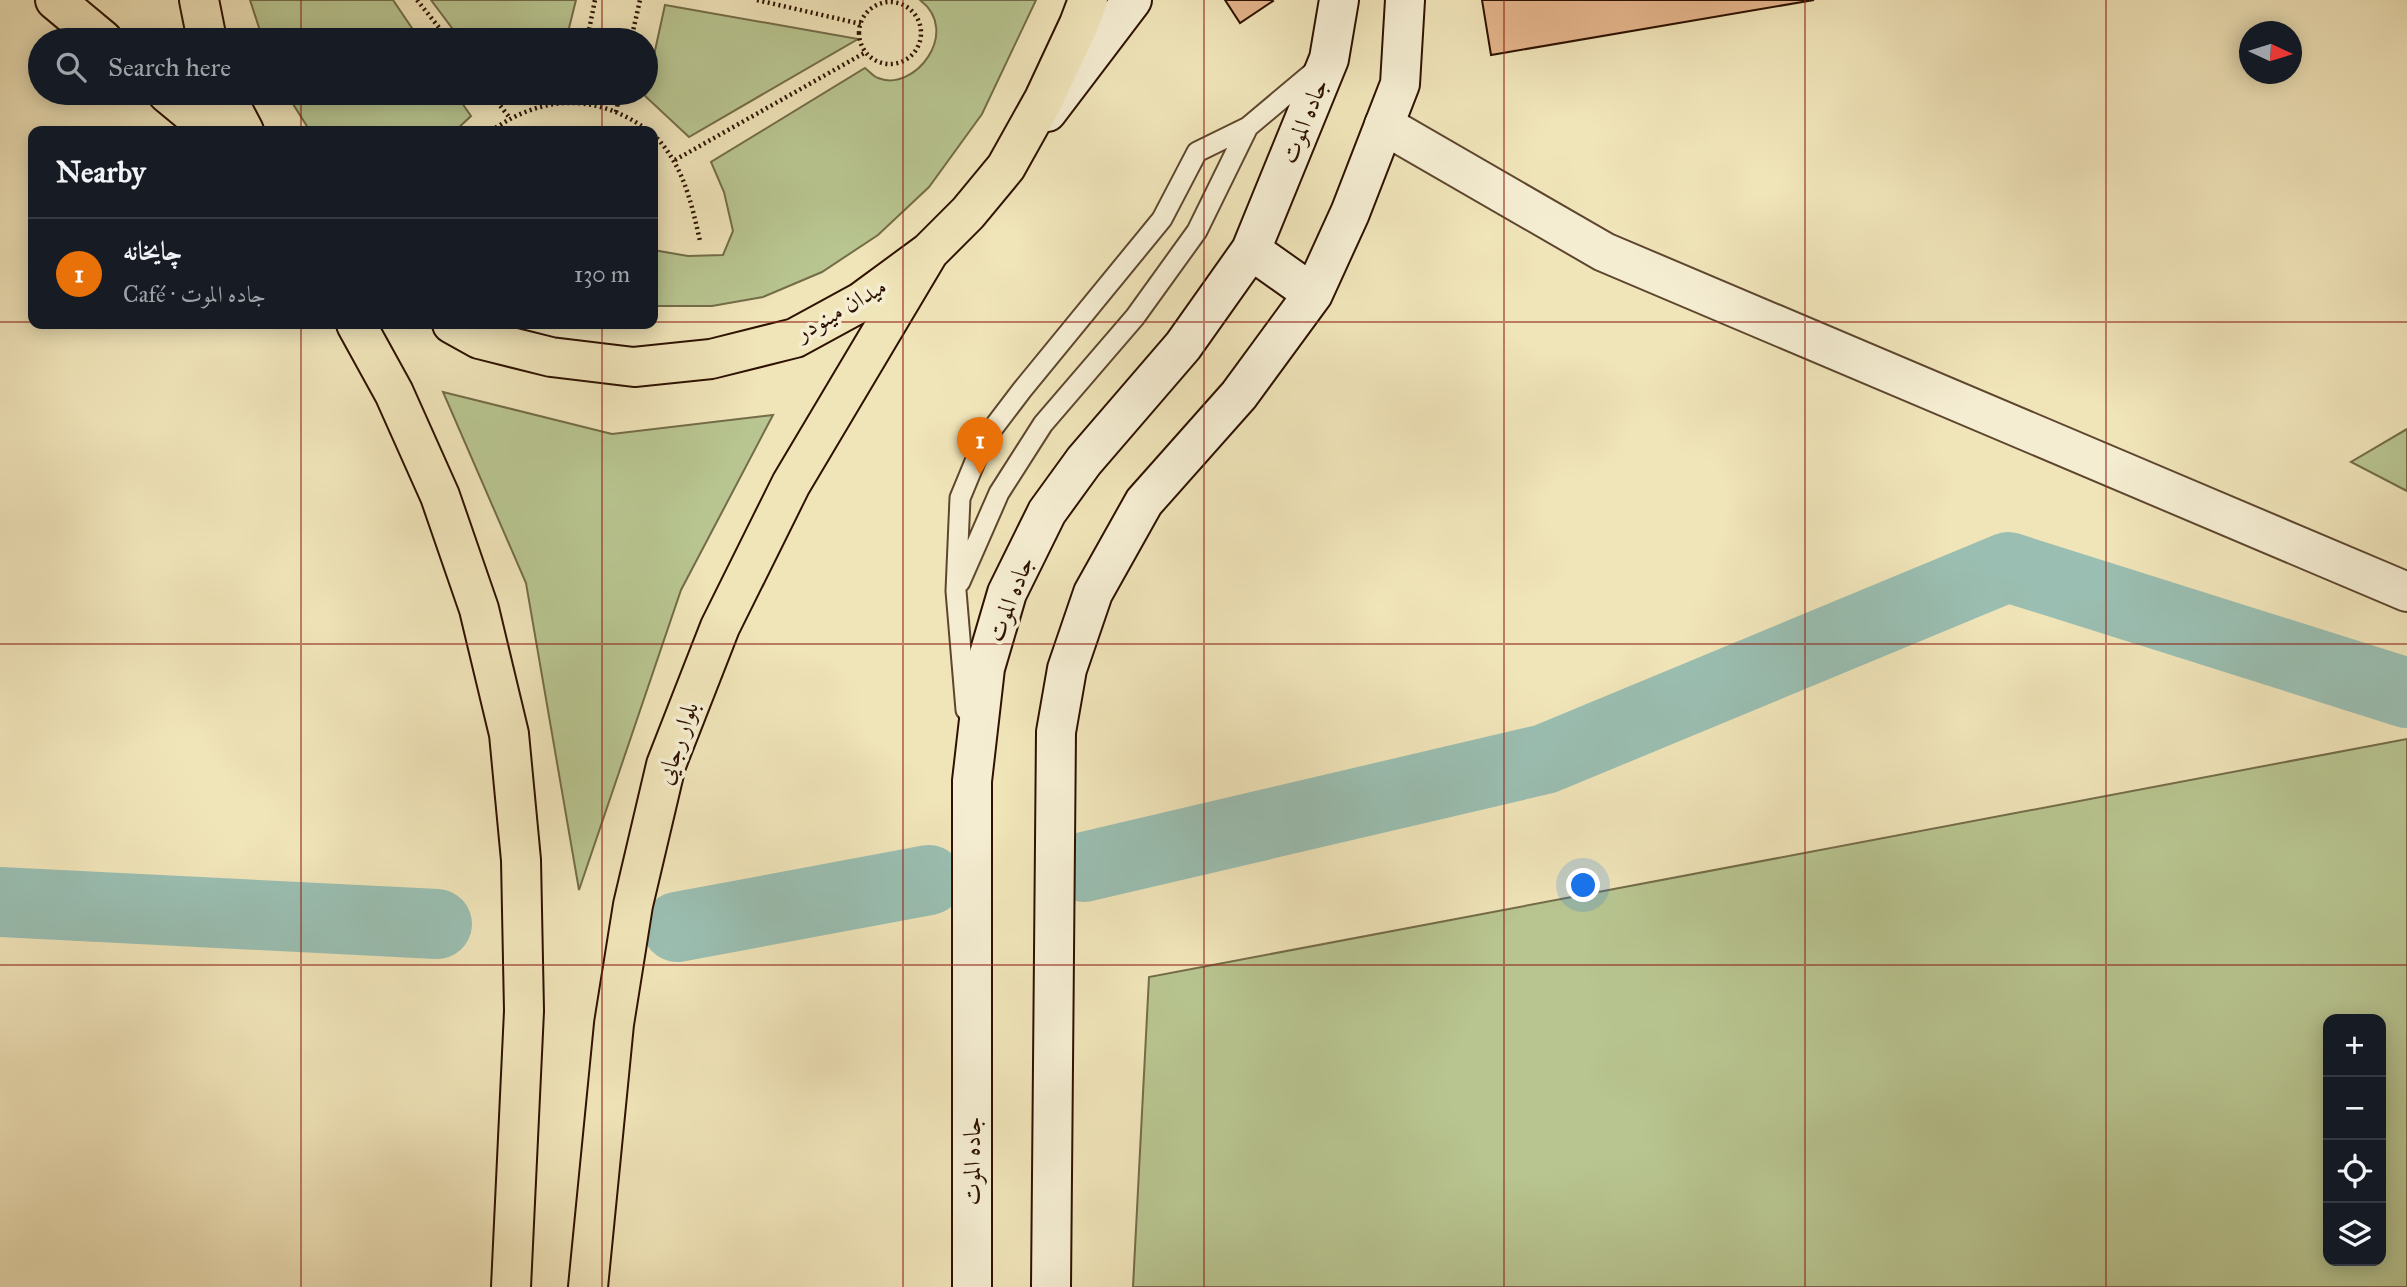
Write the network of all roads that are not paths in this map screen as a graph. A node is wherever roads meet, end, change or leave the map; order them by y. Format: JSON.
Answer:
{"nodes":[{"id":1,"x":55,"y":0,"type":"edge"},
{"id":2,"x":199,"y":0,"type":"edge"},
{"id":3,"x":1088,"y":0,"type":"edge"},
{"id":4,"x":1132,"y":0,"type":"edge"},
{"id":5,"x":1339,"y":0,"type":"edge"},
{"id":6,"x":1405,"y":0,"type":"edge"},
{"id":7,"x":1424,"y":0,"type":"edge"},
{"id":8,"x":89,"y":28,"type":"edge"},
{"id":9,"x":205,"y":28,"type":"edge"},
{"id":10,"x":1329,"y":59,"type":"junction"},
{"id":11,"x":1400,"y":84,"type":"junction"},
{"id":12,"x":182,"y":105,"type":"edge"},
{"id":13,"x":230,"y":105,"type":"edge"},
{"id":14,"x":1384,"y":125,"type":"junction"},
{"id":15,"x":207,"y":126,"type":"edge"},
{"id":16,"x":241,"y":126,"type":"edge"},
{"id":17,"x":1248,"y":127,"type":"junction"},
{"id":18,"x":1006,"y":167,"type":"junction"},
{"id":19,"x":1251,"y":250,"type":"junction"},
{"id":20,"x":929,"y":252,"type":"junction"},
{"id":21,"x":1313,"y":293,"type":"junction"},
{"id":22,"x":359,"y":329,"type":"edge"},
{"id":23,"x":461,"y":329,"type":"edge"},
{"id":24,"x":956,"y":592,"type":"junction"},
{"id":25,"x":2407,"y":592,"type":"edge"},
{"id":26,"x":972,"y":781,"type":"junction"},
{"id":27,"x":511,"y":1287,"type":"edge"},
{"id":28,"x":588,"y":1287,"type":"edge"},
{"id":29,"x":972,"y":1287,"type":"edge"},
{"id":30,"x":1051,"y":1287,"type":"edge"}],
"edges":[{"from":1,"to":8,"type":"main road"},
{"from":2,"to":9,"type":"main road"},
{"from":3,"to":18,"type":"main road","name":"میدان مینودر"},
{"from":4,"to":18,"type":"main road"},
{"from":5,"to":10,"type":"main road","name":"جاده الموت"},
{"from":6,"to":11,"type":"main road"},
{"from":7,"to":11,"type":"main road"},
{"from":10,"to":17,"type":"lane"},
{"from":10,"to":19,"type":"main road","name":"جاده الموت"},
{"from":11,"to":14,"type":"main road"},
{"from":12,"to":15,"type":"main road"},
{"from":13,"to":16,"type":"main road"},
{"from":14,"to":21,"type":"main road"},
{"from":14,"to":25,"type":"main road"},
{"from":17,"to":24,"type":"lane"},
{"from":17,"to":24,"type":"lane"},
{"from":18,"to":20,"type":"main road","name":"میدان مینودر"},
{"from":19,"to":21,"type":"main road"},
{"from":19,"to":26,"type":"main road","name":"جاده الموت"},
{"from":20,"to":23,"type":"main road","name":"میدان مینودر"},
{"from":20,"to":28,"type":"main road","name":"بلوار رجایی"},
{"from":21,"to":30,"type":"main road"},
{"from":22,"to":27,"type":"main road"},
{"from":24,"to":26,"type":"lane"},
{"from":26,"to":29,"type":"main road","name":"جاده الموت"}]}
